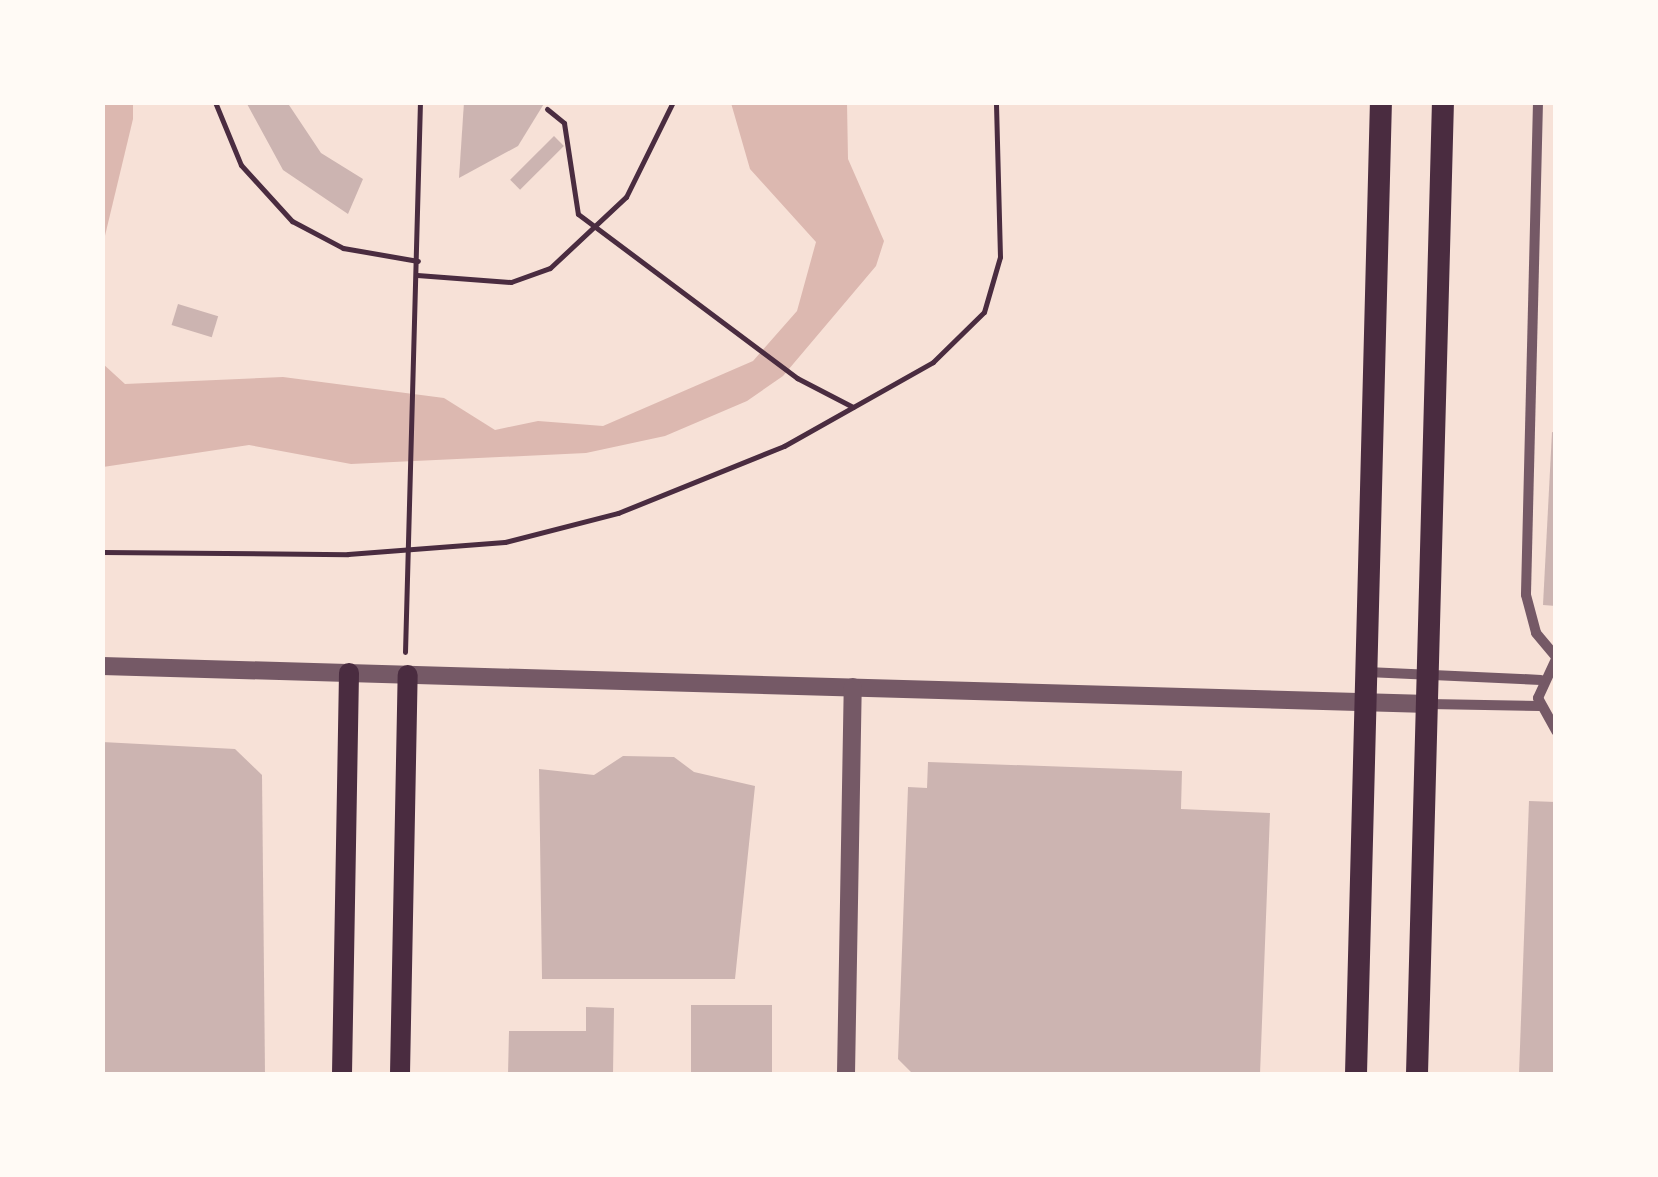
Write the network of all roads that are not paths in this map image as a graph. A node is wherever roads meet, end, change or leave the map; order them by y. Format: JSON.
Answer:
{"nodes":[{"id":1,"x":1381,"y":102,"type":"edge"},
{"id":2,"x":1443,"y":102,"type":"edge"},
{"id":3,"x":1538,"y":102,"type":"edge"},
{"id":4,"x":1556,"y":658,"type":"edge"},
{"id":5,"x":102,"y":666,"type":"edge"},
{"id":6,"x":1366,"y":672,"type":"junction"},
{"id":7,"x":349,"y":674,"type":"junction"},
{"id":8,"x":408,"y":675,"type":"junction"},
{"id":9,"x":1429,"y":676,"type":"junction"},
{"id":10,"x":1541,"y":680,"type":"junction"},
{"id":11,"x":854,"y":687,"type":"junction"},
{"id":12,"x":1366,"y":702,"type":"junction"},
{"id":13,"x":1428,"y":704,"type":"junction"},
{"id":14,"x":1540,"y":706,"type":"junction"},
{"id":15,"x":1556,"y":731,"type":"edge"},
{"id":16,"x":342,"y":1074,"type":"edge"},
{"id":17,"x":400,"y":1074,"type":"edge"},
{"id":18,"x":846,"y":1074,"type":"edge"},
{"id":19,"x":1356,"y":1074,"type":"edge"},
{"id":20,"x":1418,"y":1074,"type":"edge"}],
"edges":[{"from":1,"to":6,"type":"main road"},
{"from":2,"to":9,"type":"main road"},
{"from":3,"to":4,"type":"street"},
{"from":4,"to":10,"type":"street"},
{"from":5,"to":7,"type":"street"},
{"from":6,"to":9,"type":"street"},
{"from":6,"to":12,"type":"main road"},
{"from":7,"to":8,"type":"street"},
{"from":7,"to":16,"type":"main road"},
{"from":8,"to":11,"type":"street"},
{"from":8,"to":17,"type":"main road"},
{"from":9,"to":10,"type":"street"},
{"from":9,"to":13,"type":"main road"},
{"from":10,"to":14,"type":"street"},
{"from":11,"to":12,"type":"street"},
{"from":11,"to":18,"type":"street"},
{"from":12,"to":13,"type":"street"},
{"from":12,"to":19,"type":"main road"},
{"from":13,"to":14,"type":"street"},
{"from":13,"to":20,"type":"main road"},
{"from":14,"to":15,"type":"street"}]}
